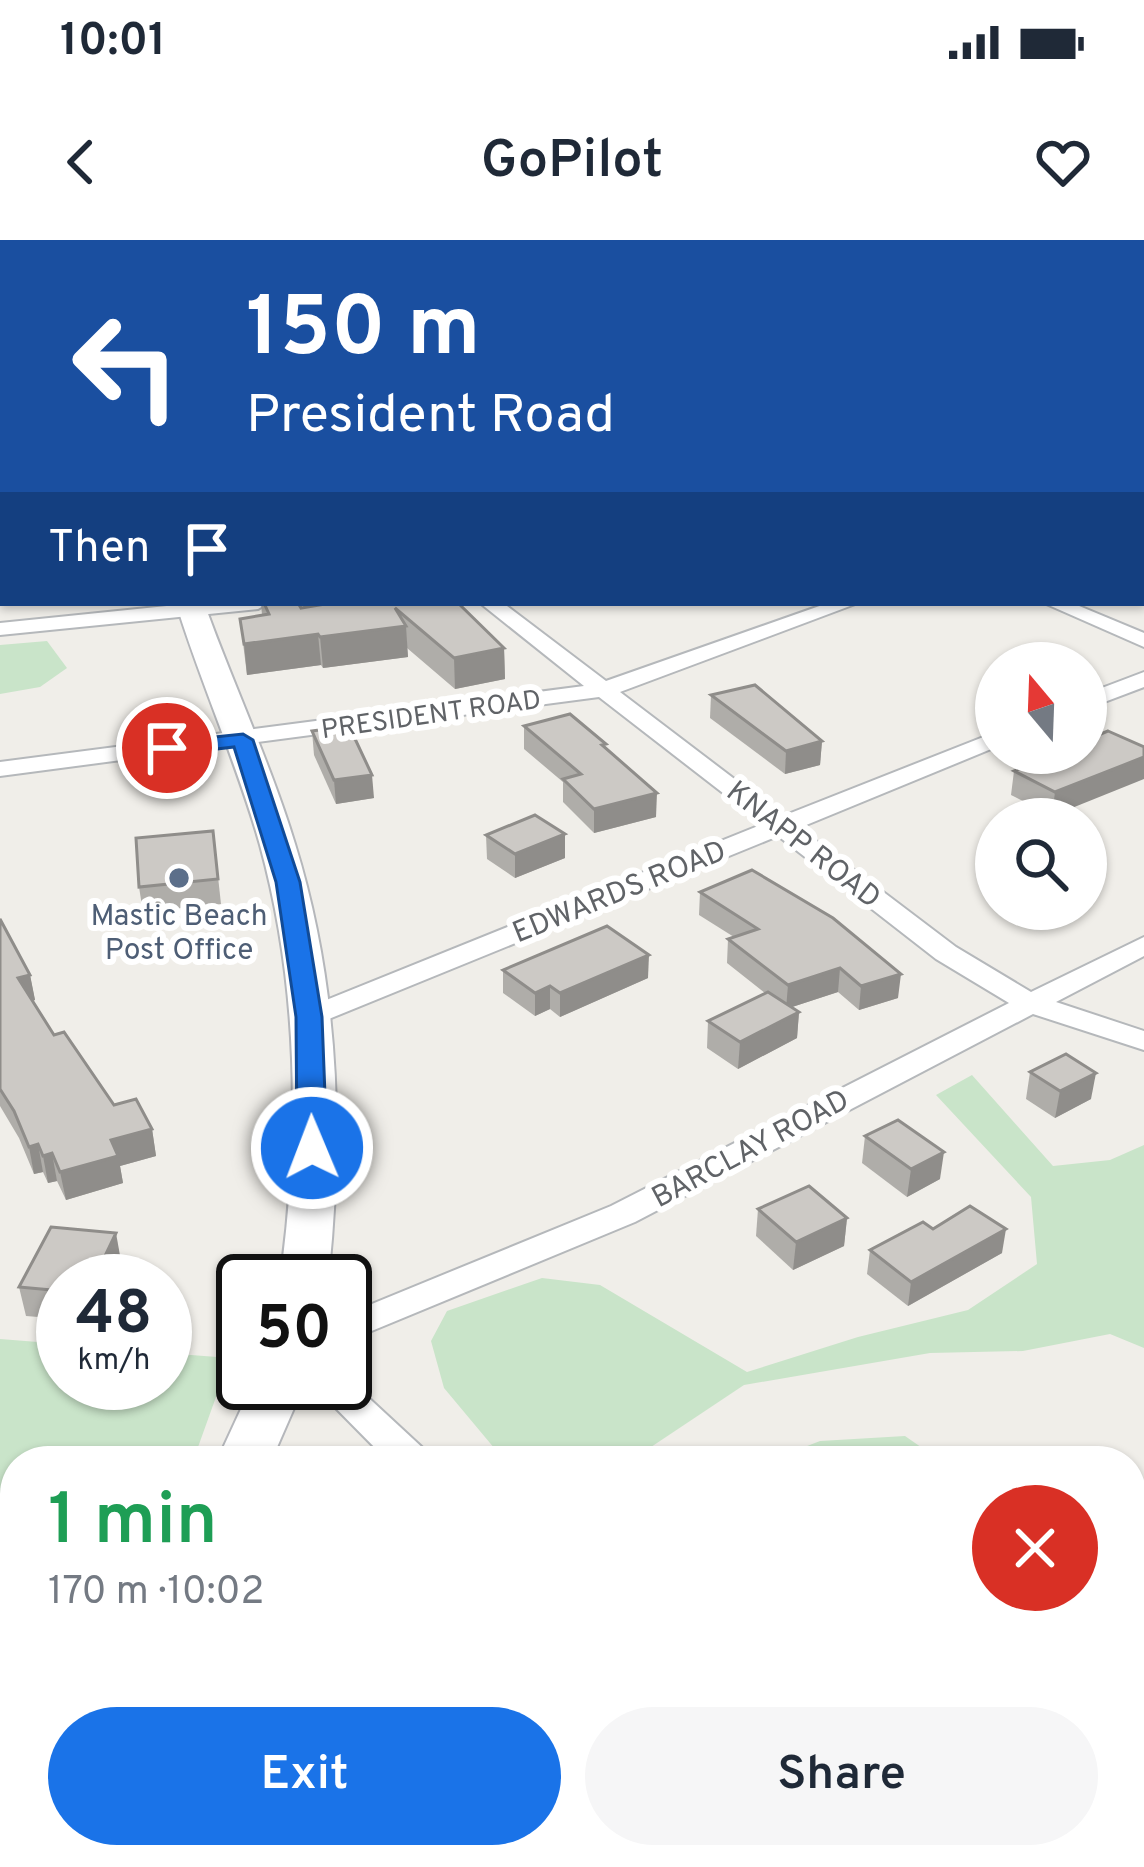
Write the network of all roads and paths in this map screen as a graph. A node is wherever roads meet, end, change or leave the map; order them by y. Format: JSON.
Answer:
{"nodes":[{"id":1,"x":494,"y":606,"type":"edge"},
{"id":2,"x":840,"y":606,"type":"edge"},
{"id":3,"x":1061,"y":606,"type":"edge"},
{"id":4,"x":191,"y":607,"type":"edge"},
{"id":5,"x":0,"y":629,"type":"edge"},
{"id":6,"x":1144,"y":641,"type":"edge"},
{"id":7,"x":1144,"y":679,"type":"edge"},
{"id":8,"x":603,"y":690,"type":"junction"},
{"id":9,"x":1107,"y":694,"type":"edge"},
{"id":10,"x":243,"y":740,"type":"junction"},
{"id":11,"x":975,"y":748,"type":"edge"},
{"id":12,"x":0,"y":769,"type":"edge"},
{"id":13,"x":782,"y":826,"type":"junction"},
{"id":14,"x":1144,"y":944,"type":"edge"},
{"id":15,"x":1028,"y":1002,"type":"junction"},
{"id":16,"x":309,"y":1017,"type":"junction"},
{"id":17,"x":1144,"y":1041,"type":"edge"},
{"id":18,"x":308,"y":1254,"type":"edge"},
{"id":19,"x":372,"y":1318,"type":"edge"},
{"id":20,"x":267,"y":1410,"type":"edge"},
{"id":21,"x":356,"y":1410,"type":"edge"},
{"id":22,"x":251,"y":1446,"type":"edge"},
{"id":23,"x":393,"y":1446,"type":"edge"}],
"edges":[{"from":1,"to":8,"type":"street","name":"KNAPP ROAD"},
{"from":2,"to":8,"type":"street","name":"PRESIDENT ROAD"},
{"from":3,"to":6,"type":"street"},
{"from":4,"to":5,"type":"street"},
{"from":4,"to":10,"type":"main road"},
{"from":7,"to":9,"type":"street"},
{"from":8,"to":10,"type":"street","name":"PRESIDENT ROAD"},
{"from":8,"to":13,"type":"street","name":"KNAPP ROAD"},
{"from":10,"to":12,"type":"street","name":"PRESIDENT ROAD"},
{"from":10,"to":16,"type":"main road"},
{"from":11,"to":13,"type":"street","name":"EDWARDS ROAD"},
{"from":13,"to":15,"type":"street","name":"KNAPP ROAD"},
{"from":13,"to":16,"type":"street","name":"EDWARDS ROAD"},
{"from":14,"to":15,"type":"street","name":"BARCLAY ROAD"},
{"from":15,"to":17,"type":"street","name":"KNAPP ROAD"},
{"from":15,"to":19,"type":"street","name":"BARCLAY ROAD"},
{"from":16,"to":18,"type":"main road"},
{"from":20,"to":22,"type":"main road"},
{"from":21,"to":23,"type":"street"}]}
